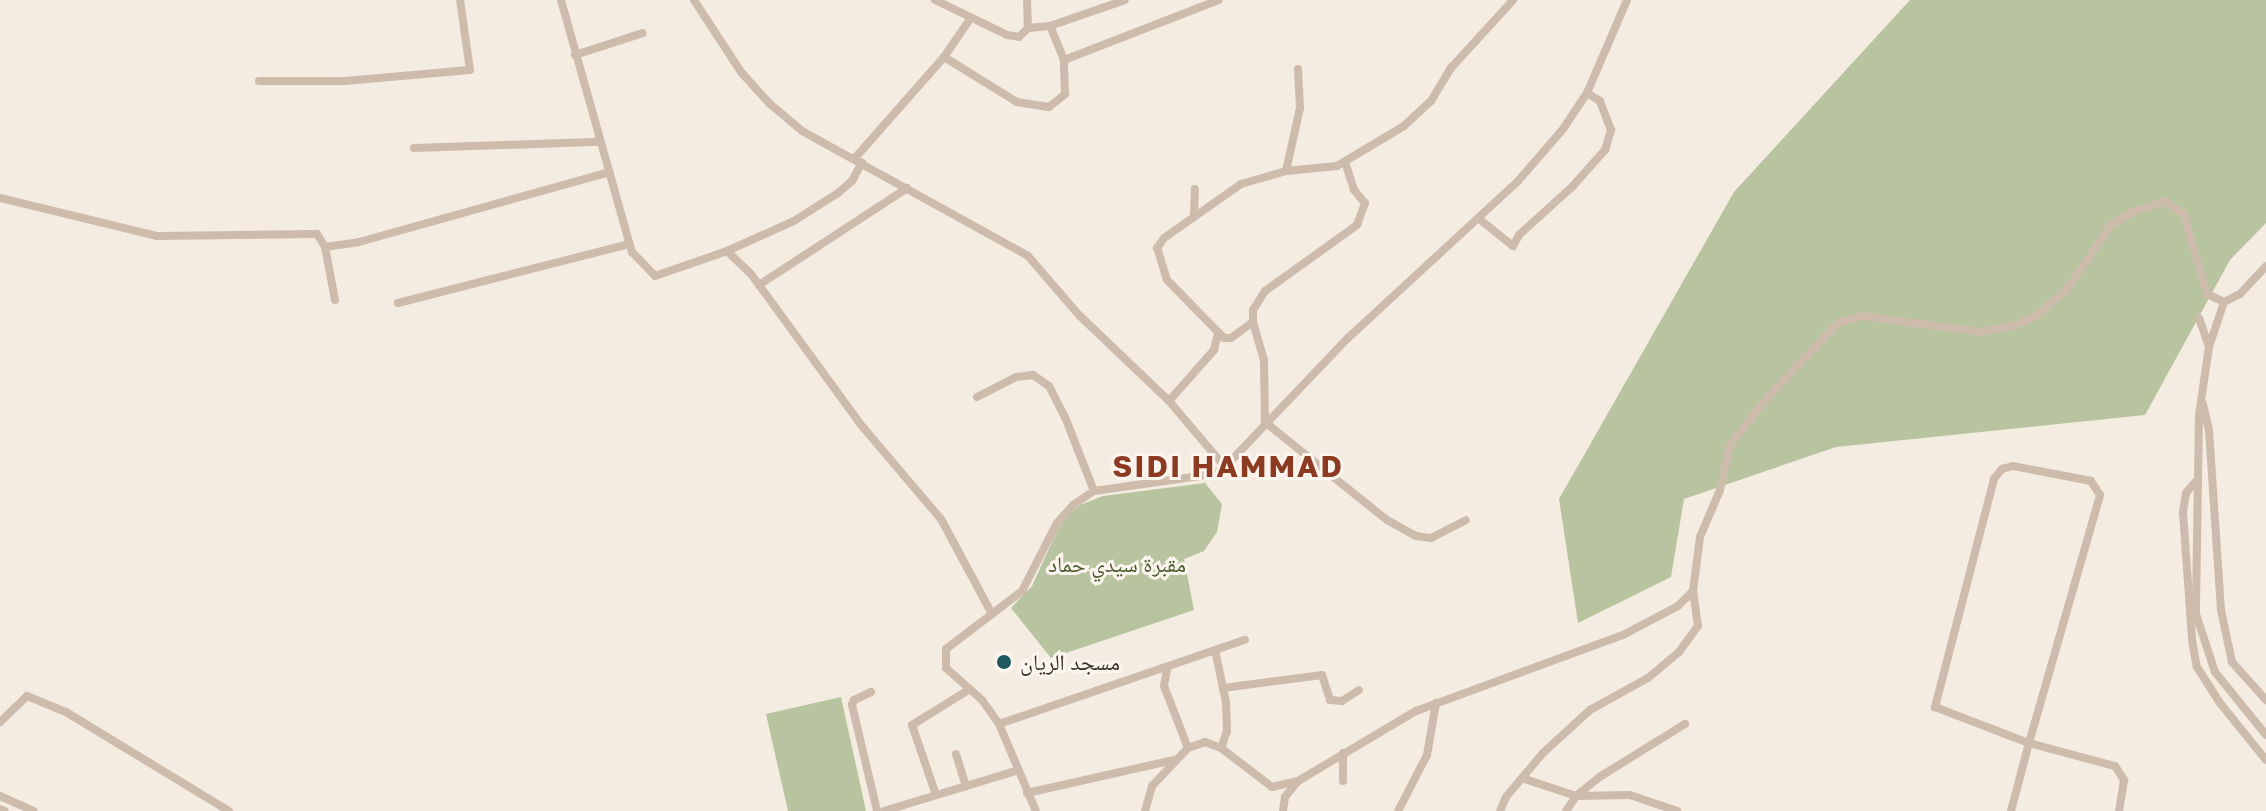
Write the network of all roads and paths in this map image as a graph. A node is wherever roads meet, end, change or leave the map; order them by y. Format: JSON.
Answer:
{"nodes":[{"id":1,"x":460,"y":0,"type":"edge"},
{"id":2,"x":561,"y":0,"type":"edge"},
{"id":3,"x":694,"y":0,"type":"edge"},
{"id":4,"x":935,"y":0,"type":"edge"},
{"id":5,"x":1027,"y":0,"type":"edge"},
{"id":6,"x":1125,"y":0,"type":"edge"},
{"id":7,"x":1219,"y":0,"type":"edge"},
{"id":8,"x":1513,"y":0,"type":"edge"},
{"id":9,"x":1627,"y":0,"type":"edge"},
{"id":10,"x":970,"y":19,"type":"junction"},
{"id":11,"x":1050,"y":26,"type":"junction"},
{"id":12,"x":1028,"y":28,"type":"junction"},
{"id":13,"x":643,"y":33,"type":"dead end"},
{"id":14,"x":575,"y":55,"type":"junction"},
{"id":15,"x":944,"y":57,"type":"junction"},
{"id":16,"x":1064,"y":60,"type":"junction"},
{"id":17,"x":1298,"y":69,"type":"dead end"},
{"id":18,"x":259,"y":81,"type":"dead end"},
{"id":19,"x":1587,"y":93,"type":"junction"},
{"id":20,"x":599,"y":142,"type":"junction"},
{"id":21,"x":414,"y":148,"type":"dead end"},
{"id":22,"x":858,"y":160,"type":"junction"},
{"id":23,"x":1345,"y":162,"type":"junction"},
{"id":24,"x":1286,"y":171,"type":"junction"},
{"id":25,"x":609,"y":172,"type":"junction"},
{"id":26,"x":907,"y":188,"type":"junction"},
{"id":27,"x":1195,"y":189,"type":"dead end"},
{"id":28,"x":0,"y":198,"type":"edge"},
{"id":29,"x":1194,"y":214,"type":"junction"},
{"id":30,"x":1478,"y":218,"type":"junction"},
{"id":31,"x":630,"y":244,"type":"junction"},
{"id":32,"x":325,"y":247,"type":"junction"},
{"id":33,"x":727,"y":251,"type":"junction"},
{"id":34,"x":2266,"y":266,"type":"edge"},
{"id":35,"x":759,"y":285,"type":"junction"},
{"id":36,"x":335,"y":300,"type":"dead end"},
{"id":37,"x":2224,"y":302,"type":"junction"},
{"id":38,"x":398,"y":303,"type":"dead end"},
{"id":39,"x":2199,"y":318,"type":"dead end"},
{"id":40,"x":1253,"y":322,"type":"junction"},
{"id":41,"x":1218,"y":332,"type":"junction"},
{"id":42,"x":2209,"y":347,"type":"junction"},
{"id":43,"x":977,"y":397,"type":"dead end"},
{"id":44,"x":2202,"y":398,"type":"junction"},
{"id":45,"x":1169,"y":401,"type":"junction"},
{"id":46,"x":1265,"y":422,"type":"junction"},
{"id":47,"x":1225,"y":467,"type":"junction"},
{"id":48,"x":2198,"y":478,"type":"junction"},
{"id":49,"x":1094,"y":491,"type":"junction"},
{"id":50,"x":1466,"y":520,"type":"dead end"},
{"id":51,"x":1693,"y":591,"type":"junction"},
{"id":52,"x":992,"y":614,"type":"junction"},
{"id":53,"x":1245,"y":640,"type":"dead end"},
{"id":54,"x":1215,"y":650,"type":"junction"},
{"id":55,"x":1167,"y":669,"type":"junction"},
{"id":56,"x":1223,"y":688,"type":"junction"},
{"id":57,"x":970,"y":689,"type":"junction"},
{"id":58,"x":1359,"y":690,"type":"dead end"},
{"id":59,"x":871,"y":692,"type":"dead end"},
{"id":60,"x":2266,"y":700,"type":"edge"},
{"id":61,"x":1436,"y":703,"type":"junction"},
{"id":62,"x":0,"y":722,"type":"edge"},
{"id":63,"x":999,"y":724,"type":"junction"},
{"id":64,"x":1685,"y":724,"type":"dead end"},
{"id":65,"x":2266,"y":735,"type":"edge"},
{"id":66,"x":2029,"y":743,"type":"junction"},
{"id":67,"x":1188,"y":748,"type":"junction"},
{"id":68,"x":1221,"y":748,"type":"junction"},
{"id":69,"x":1343,"y":753,"type":"junction"},
{"id":70,"x":956,"y":754,"type":"dead end"},
{"id":71,"x":1176,"y":759,"type":"junction"},
{"id":72,"x":2266,"y":760,"type":"edge"},
{"id":73,"x":1016,"y":771,"type":"junction"},
{"id":74,"x":1522,"y":778,"type":"junction"},
{"id":75,"x":1298,"y":781,"type":"junction"},
{"id":76,"x":1343,"y":781,"type":"dead end"},
{"id":77,"x":966,"y":786,"type":"junction"},
{"id":78,"x":1272,"y":787,"type":"junction"},
{"id":79,"x":1027,"y":793,"type":"junction"},
{"id":80,"x":936,"y":795,"type":"junction"},
{"id":81,"x":0,"y":796,"type":"edge"},
{"id":82,"x":1576,"y":796,"type":"junction"},
{"id":83,"x":1285,"y":797,"type":"junction"},
{"id":84,"x":1646,"y":801,"type":"junction"},
{"id":85,"x":34,"y":811,"type":"edge"},
{"id":86,"x":229,"y":811,"type":"edge"},
{"id":87,"x":877,"y":811,"type":"edge"},
{"id":88,"x":884,"y":811,"type":"edge"},
{"id":89,"x":1036,"y":811,"type":"edge"},
{"id":90,"x":1145,"y":811,"type":"edge"},
{"id":91,"x":1283,"y":811,"type":"edge"},
{"id":92,"x":1398,"y":811,"type":"edge"},
{"id":93,"x":1500,"y":811,"type":"edge"},
{"id":94,"x":1566,"y":811,"type":"edge"},
{"id":95,"x":1643,"y":811,"type":"edge"},
{"id":96,"x":1677,"y":811,"type":"edge"},
{"id":97,"x":2011,"y":811,"type":"edge"},
{"id":98,"x":2119,"y":811,"type":"edge"}],
"edges":[{"from":1,"to":18,"type":"street"},
{"from":2,"to":14,"type":"street"},
{"from":3,"to":22,"type":"street"},
{"from":4,"to":10,"type":"street"},
{"from":5,"to":12,"type":"street"},
{"from":6,"to":11,"type":"street"},
{"from":7,"to":16,"type":"street"},
{"from":8,"to":23,"type":"street"},
{"from":9,"to":19,"type":"street"},
{"from":10,"to":12,"type":"street"},
{"from":10,"to":15,"type":"street"},
{"from":11,"to":12,"type":"street"},
{"from":11,"to":16,"type":"street"},
{"from":13,"to":14,"type":"street"},
{"from":14,"to":20,"type":"street"},
{"from":15,"to":16,"type":"street"},
{"from":15,"to":22,"type":"street"},
{"from":17,"to":24,"type":"street"},
{"from":19,"to":30,"type":"street"},
{"from":19,"to":30,"type":"street"},
{"from":20,"to":21,"type":"street"},
{"from":20,"to":25,"type":"street"},
{"from":22,"to":26,"type":"street"},
{"from":22,"to":33,"type":"street"},
{"from":23,"to":24,"type":"street"},
{"from":23,"to":40,"type":"street"},
{"from":24,"to":29,"type":"street"},
{"from":25,"to":31,"type":"street"},
{"from":25,"to":32,"type":"street"},
{"from":26,"to":35,"type":"street"},
{"from":26,"to":45,"type":"street"},
{"from":27,"to":29,"type":"street"},
{"from":28,"to":32,"type":"street"},
{"from":29,"to":41,"type":"street"},
{"from":30,"to":46,"type":"street"},
{"from":31,"to":33,"type":"street"},
{"from":31,"to":38,"type":"street"},
{"from":32,"to":36,"type":"street"},
{"from":33,"to":35,"type":"street"},
{"from":34,"to":37,"type":"street"},
{"from":35,"to":52,"type":"street"},
{"from":37,"to":42,"type":"street"},
{"from":37,"to":51,"type":"street"},
{"from":39,"to":42,"type":"street"},
{"from":40,"to":41,"type":"street"},
{"from":40,"to":46,"type":"street"},
{"from":41,"to":45,"type":"street"},
{"from":42,"to":44,"type":"street"},
{"from":43,"to":49,"type":"street"},
{"from":44,"to":48,"type":"street"},
{"from":44,"to":60,"type":"street"},
{"from":45,"to":47,"type":"street"},
{"from":46,"to":47,"type":"street"},
{"from":46,"to":50,"type":"street"},
{"from":47,"to":49,"type":"street"},
{"from":48,"to":65,"type":"street"},
{"from":48,"to":72,"type":"street"},
{"from":49,"to":52,"type":"street"},
{"from":51,"to":61,"type":"street"},
{"from":51,"to":74,"type":"street"},
{"from":52,"to":57,"type":"street"},
{"from":53,"to":54,"type":"street"},
{"from":54,"to":55,"type":"street"},
{"from":54,"to":56,"type":"street"},
{"from":55,"to":63,"type":"street"},
{"from":55,"to":67,"type":"street"},
{"from":56,"to":58,"type":"street"},
{"from":56,"to":68,"type":"street"},
{"from":57,"to":63,"type":"street"},
{"from":57,"to":80,"type":"street"},
{"from":59,"to":87,"type":"street"},
{"from":61,"to":69,"type":"street"},
{"from":61,"to":92,"type":"street"},
{"from":62,"to":86,"type":"street"},
{"from":63,"to":73,"type":"street"},
{"from":64,"to":82,"type":"street"},
{"from":66,"to":66,"type":"street"},
{"from":66,"to":97,"type":"street"},
{"from":66,"to":98,"type":"street"},
{"from":67,"to":68,"type":"street"},
{"from":67,"to":71,"type":"street"},
{"from":68,"to":78,"type":"street"},
{"from":69,"to":75,"type":"street"},
{"from":69,"to":76,"type":"street"},
{"from":70,"to":77,"type":"street"},
{"from":71,"to":79,"type":"street"},
{"from":71,"to":90,"type":"street"},
{"from":73,"to":77,"type":"street"},
{"from":73,"to":79,"type":"street"},
{"from":74,"to":82,"type":"street"},
{"from":74,"to":93,"type":"street"},
{"from":75,"to":78,"type":"street"},
{"from":75,"to":83,"type":"street"},
{"from":77,"to":80,"type":"street"},
{"from":78,"to":83,"type":"street"},
{"from":79,"to":89,"type":"street"},
{"from":80,"to":88,"type":"street"},
{"from":81,"to":85,"type":"street"},
{"from":82,"to":84,"type":"street"},
{"from":82,"to":94,"type":"street"},
{"from":83,"to":91,"type":"street"},
{"from":84,"to":95,"type":"street"},
{"from":84,"to":96,"type":"street"}]}
